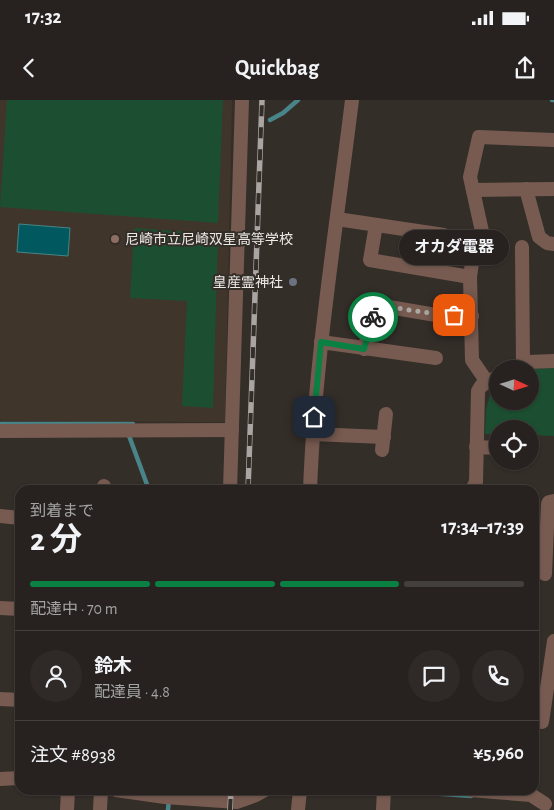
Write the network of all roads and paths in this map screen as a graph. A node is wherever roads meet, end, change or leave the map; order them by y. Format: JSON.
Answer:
{"nodes":[{"id":1,"x":242,"y":100,"type":"edge"},
{"id":2,"x":352,"y":100,"type":"edge"},
{"id":3,"x":554,"y":140,"type":"edge"},
{"id":4,"x":526,"y":189,"type":"junction"},
{"id":5,"x":554,"y":189,"type":"edge"},
{"id":6,"x":473,"y":190,"type":"junction"},
{"id":7,"x":337,"y":219,"type":"junction"},
{"id":8,"x":376,"y":225,"type":"junction"},
{"id":9,"x":554,"y":244,"type":"edge"},
{"id":10,"x":522,"y":246,"type":"dead end"},
{"id":11,"x":438,"y":272,"type":"junction"},
{"id":12,"x":470,"y":277,"type":"junction"},
{"id":13,"x":472,"y":316,"type":"junction"},
{"id":14,"x":321,"y":342,"type":"junction"},
{"id":15,"x":364,"y":349,"type":"junction"},
{"id":16,"x":436,"y":358,"type":"dead end"},
{"id":17,"x":518,"y":360,"type":"edge"},
{"id":18,"x":554,"y":361,"type":"edge"},
{"id":19,"x":539,"y":362,"type":"edge"},
{"id":20,"x":489,"y":376,"type":"edge"},
{"id":21,"x":489,"y":381,"type":"edge"},
{"id":22,"x":386,"y":414,"type":"dead end"},
{"id":23,"x":232,"y":430,"type":"junction"},
{"id":24,"x":0,"y":431,"type":"edge"},
{"id":25,"x":312,"y":434,"type":"junction"},
{"id":26,"x":476,"y":448,"type":"junction"},
{"id":27,"x":489,"y":448,"type":"edge"},
{"id":28,"x":230,"y":485,"type":"edge"},
{"id":29,"x":310,"y":485,"type":"edge"},
{"id":30,"x":474,"y":485,"type":"edge"},
{"id":31,"x":554,"y":501,"type":"edge"},
{"id":32,"x":0,"y":516,"type":"edge"},
{"id":33,"x":15,"y":518,"type":"edge"},
{"id":34,"x":544,"y":574,"type":"edge"},
{"id":35,"x":0,"y":608,"type":"edge"},
{"id":36,"x":15,"y":609,"type":"edge"},
{"id":37,"x":554,"y":641,"type":"edge"},
{"id":38,"x":0,"y":699,"type":"edge"},
{"id":39,"x":15,"y":700,"type":"edge"},
{"id":40,"x":543,"y":723,"type":"edge"},
{"id":41,"x":15,"y":778,"type":"edge"},
{"id":42,"x":0,"y":779,"type":"edge"},
{"id":43,"x":68,"y":795,"type":"edge"},
{"id":44,"x":101,"y":795,"type":"edge"},
{"id":45,"x":151,"y":795,"type":"edge"},
{"id":46,"x":256,"y":795,"type":"edge"},
{"id":47,"x":300,"y":795,"type":"edge"},
{"id":48,"x":384,"y":795,"type":"edge"},
{"id":49,"x":531,"y":795,"type":"edge"},
{"id":50,"x":545,"y":804,"type":"edge"},
{"id":51,"x":200,"y":805,"type":"edge"},
{"id":52,"x":67,"y":810,"type":"edge"},
{"id":53,"x":100,"y":810,"type":"edge"},
{"id":54,"x":298,"y":810,"type":"edge"},
{"id":55,"x":384,"y":810,"type":"edge"}],
"edges":[{"from":1,"to":23,"type":"street"},
{"from":2,"to":7,"type":"street"},
{"from":3,"to":6,"type":"street"},
{"from":4,"to":5,"type":"street"},
{"from":4,"to":6,"type":"street"},
{"from":4,"to":9,"type":"street"},
{"from":6,"to":12,"type":"street"},
{"from":7,"to":8,"type":"street"},
{"from":7,"to":14,"type":"street"},
{"from":8,"to":11,"type":"street"},
{"from":8,"to":11,"type":"street"},
{"from":10,"to":17,"type":"street"},
{"from":11,"to":12,"type":"street"},
{"from":12,"to":13,"type":"street"},
{"from":13,"to":15,"type":"street"},
{"from":13,"to":20,"type":"street"},
{"from":14,"to":15,"type":"street"},
{"from":14,"to":25,"type":"street"},
{"from":15,"to":16,"type":"street"},
{"from":18,"to":19,"type":"street"},
{"from":21,"to":26,"type":"street"},
{"from":22,"to":25,"type":"street"},
{"from":23,"to":24,"type":"street"},
{"from":23,"to":28,"type":"street"},
{"from":25,"to":29,"type":"street"},
{"from":26,"to":27,"type":"street"},
{"from":26,"to":30,"type":"street"},
{"from":31,"to":34,"type":"street"},
{"from":32,"to":33,"type":"street"},
{"from":35,"to":36,"type":"street"},
{"from":37,"to":40,"type":"street"},
{"from":38,"to":39,"type":"street"},
{"from":41,"to":42,"type":"street"},
{"from":43,"to":52,"type":"street"},
{"from":44,"to":53,"type":"street"},
{"from":45,"to":51,"type":"street"},
{"from":46,"to":51,"type":"street"},
{"from":47,"to":54,"type":"street"},
{"from":48,"to":55,"type":"street"},
{"from":49,"to":50,"type":"street"}]}
